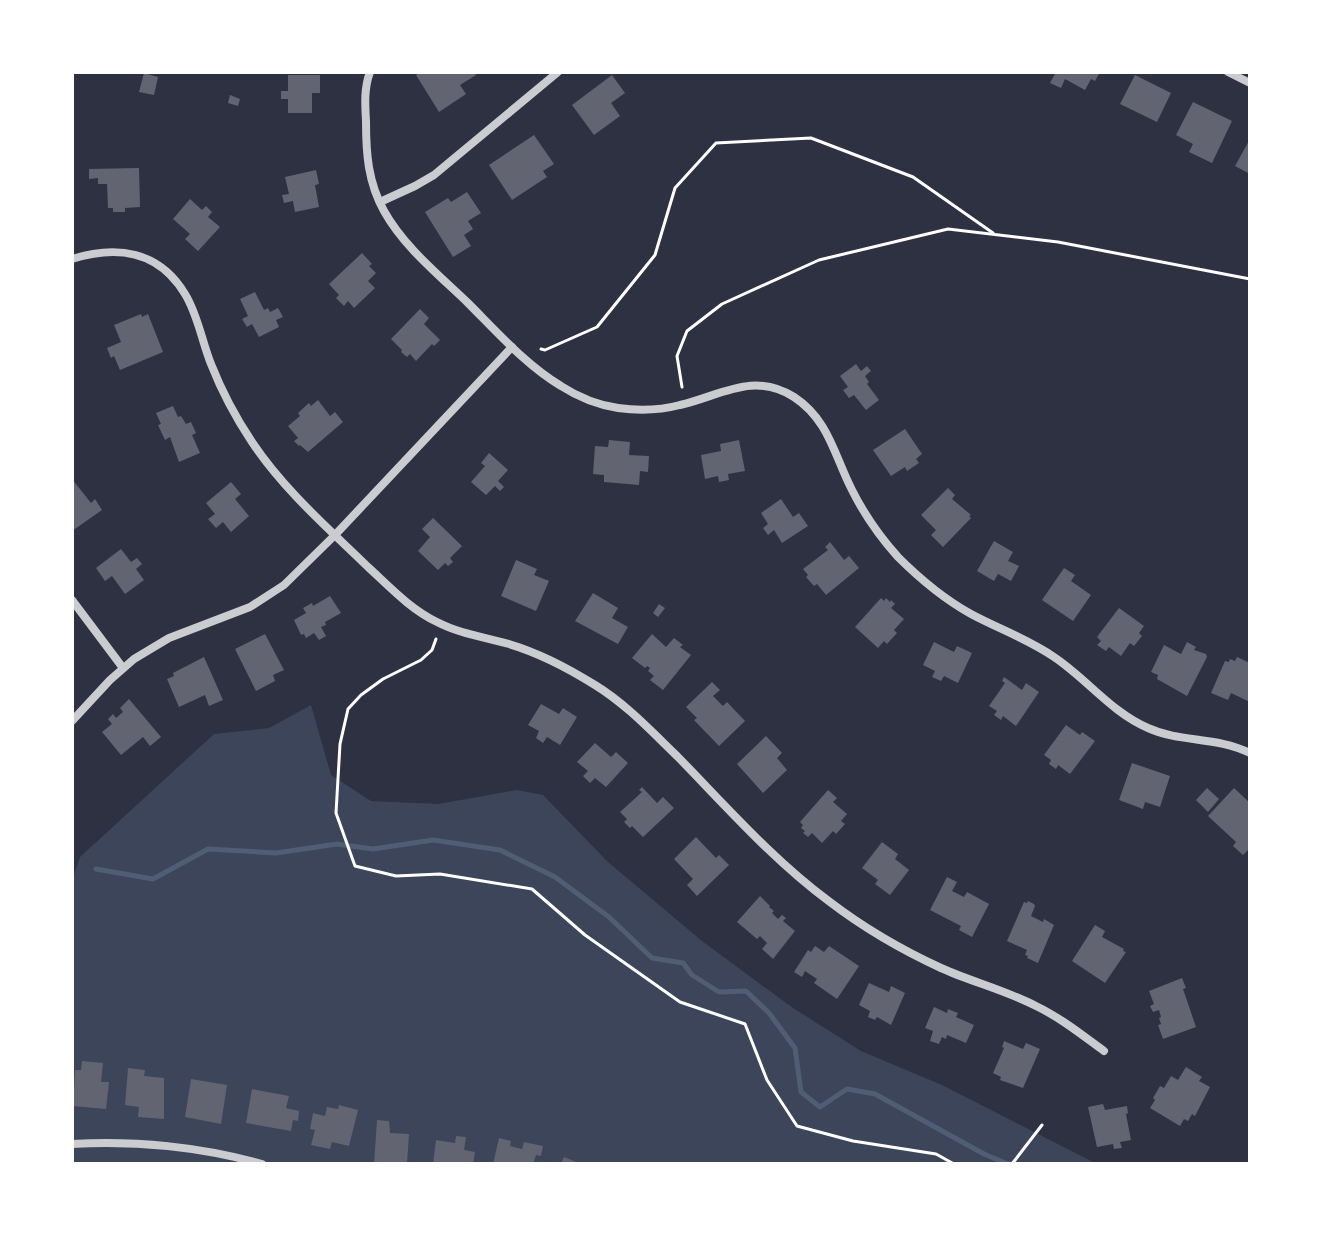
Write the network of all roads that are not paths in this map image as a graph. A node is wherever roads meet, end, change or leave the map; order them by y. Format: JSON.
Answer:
{"nodes":[{"id":1,"x":370,"y":72,"type":"edge"},
{"id":2,"x":558,"y":72,"type":"edge"},
{"id":3,"x":1228,"y":72,"type":"edge"},
{"id":4,"x":1250,"y":83,"type":"edge"},
{"id":5,"x":380,"y":202,"type":"junction"},
{"id":6,"x":72,"y":259,"type":"edge"},
{"id":7,"x":512,"y":347,"type":"junction"},
{"id":8,"x":335,"y":535,"type":"junction"},
{"id":9,"x":72,"y":600,"type":"edge"},
{"id":10,"x":123,"y":668,"type":"junction"},
{"id":11,"x":72,"y":721,"type":"edge"},
{"id":12,"x":1250,"y":753,"type":"edge"},
{"id":13,"x":1104,"y":1051,"type":"dead end"},
{"id":14,"x":72,"y":1144,"type":"edge"},
{"id":15,"x":262,"y":1164,"type":"edge"}],
"edges":[{"from":1,"to":5,"type":"street"},
{"from":2,"to":5,"type":"street"},
{"from":3,"to":4,"type":"street"},
{"from":5,"to":7,"type":"street"},
{"from":6,"to":8,"type":"street"},
{"from":7,"to":8,"type":"street"},
{"from":7,"to":12,"type":"street"},
{"from":8,"to":10,"type":"street"},
{"from":8,"to":13,"type":"street"},
{"from":9,"to":10,"type":"street"},
{"from":10,"to":11,"type":"street"},
{"from":14,"to":15,"type":"street"}]}
